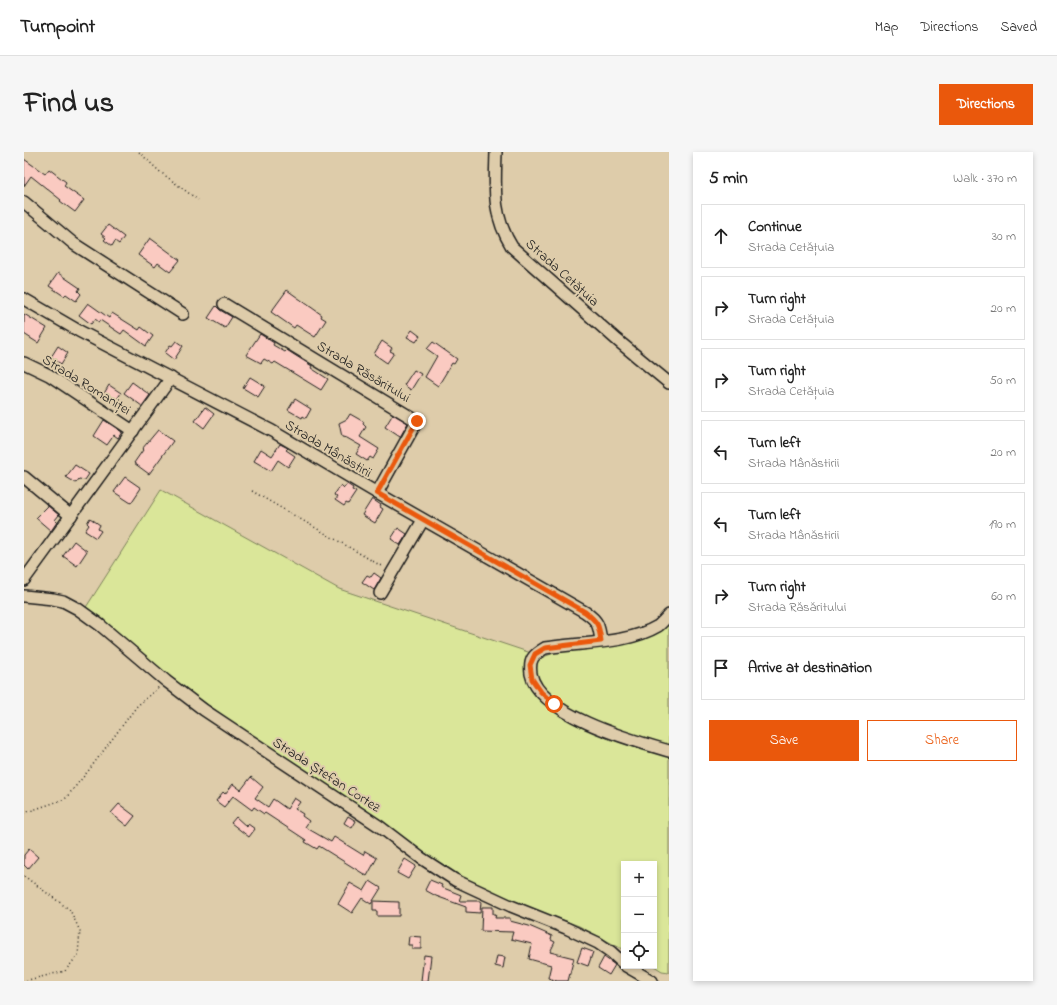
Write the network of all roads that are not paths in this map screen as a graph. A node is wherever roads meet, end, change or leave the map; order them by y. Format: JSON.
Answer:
{"nodes":[{"id":1,"x":496,"y":152,"type":"edge"},
{"id":2,"x":24,"y":202,"type":"edge"},
{"id":3,"x":24,"y":299,"type":"edge"},
{"id":4,"x":224,"y":304,"type":"dead end"},
{"id":5,"x":183,"y":314,"type":"dead end"},
{"id":6,"x":24,"y":363,"type":"edge"},
{"id":7,"x":171,"y":378,"type":"junction"},
{"id":8,"x":669,"y":383,"type":"edge"},
{"id":9,"x":133,"y":431,"type":"junction"},
{"id":10,"x":24,"y":478,"type":"edge"},
{"id":11,"x":377,"y":493,"type":"junction"},
{"id":12,"x":71,"y":516,"type":"junction"},
{"id":13,"x":423,"y":520,"type":"junction"},
{"id":14,"x":24,"y":580,"type":"edge"},
{"id":15,"x":380,"y":593,"type":"dead end"},
{"id":16,"x":24,"y":596,"type":"edge"},
{"id":17,"x":669,"y":615,"type":"edge"},
{"id":18,"x":601,"y":641,"type":"junction"},
{"id":19,"x":669,"y":751,"type":"edge"},
{"id":20,"x":621,"y":961,"type":"edge"},
{"id":21,"x":631,"y":969,"type":"edge"},
{"id":22,"x":649,"y":981,"type":"edge"}],
"edges":[{"from":1,"to":8,"type":"street","name":"Strada Cetățuia"},
{"from":2,"to":5,"type":"street"},
{"from":3,"to":7,"type":"street","name":"Strada Mânăstirii"},
{"from":4,"to":11,"type":"street","name":"Strada Răsăritului"},
{"from":6,"to":9,"type":"street","name":"Strada Romaniței"},
{"from":7,"to":9,"type":"street"},
{"from":7,"to":11,"type":"street","name":"Strada Mânăstirii"},
{"from":9,"to":12,"type":"street"},
{"from":10,"to":12,"type":"street"},
{"from":11,"to":13,"type":"street","name":"Strada Mânăstirii"},
{"from":12,"to":14,"type":"street"},
{"from":13,"to":15,"type":"street"},
{"from":13,"to":18,"type":"street","name":"Strada Mânăstirii"},
{"from":16,"to":20,"type":"street","name":"Strada Ștefan Cortez"},
{"from":17,"to":18,"type":"street"},
{"from":18,"to":19,"type":"street"},
{"from":21,"to":22,"type":"street"}]}
